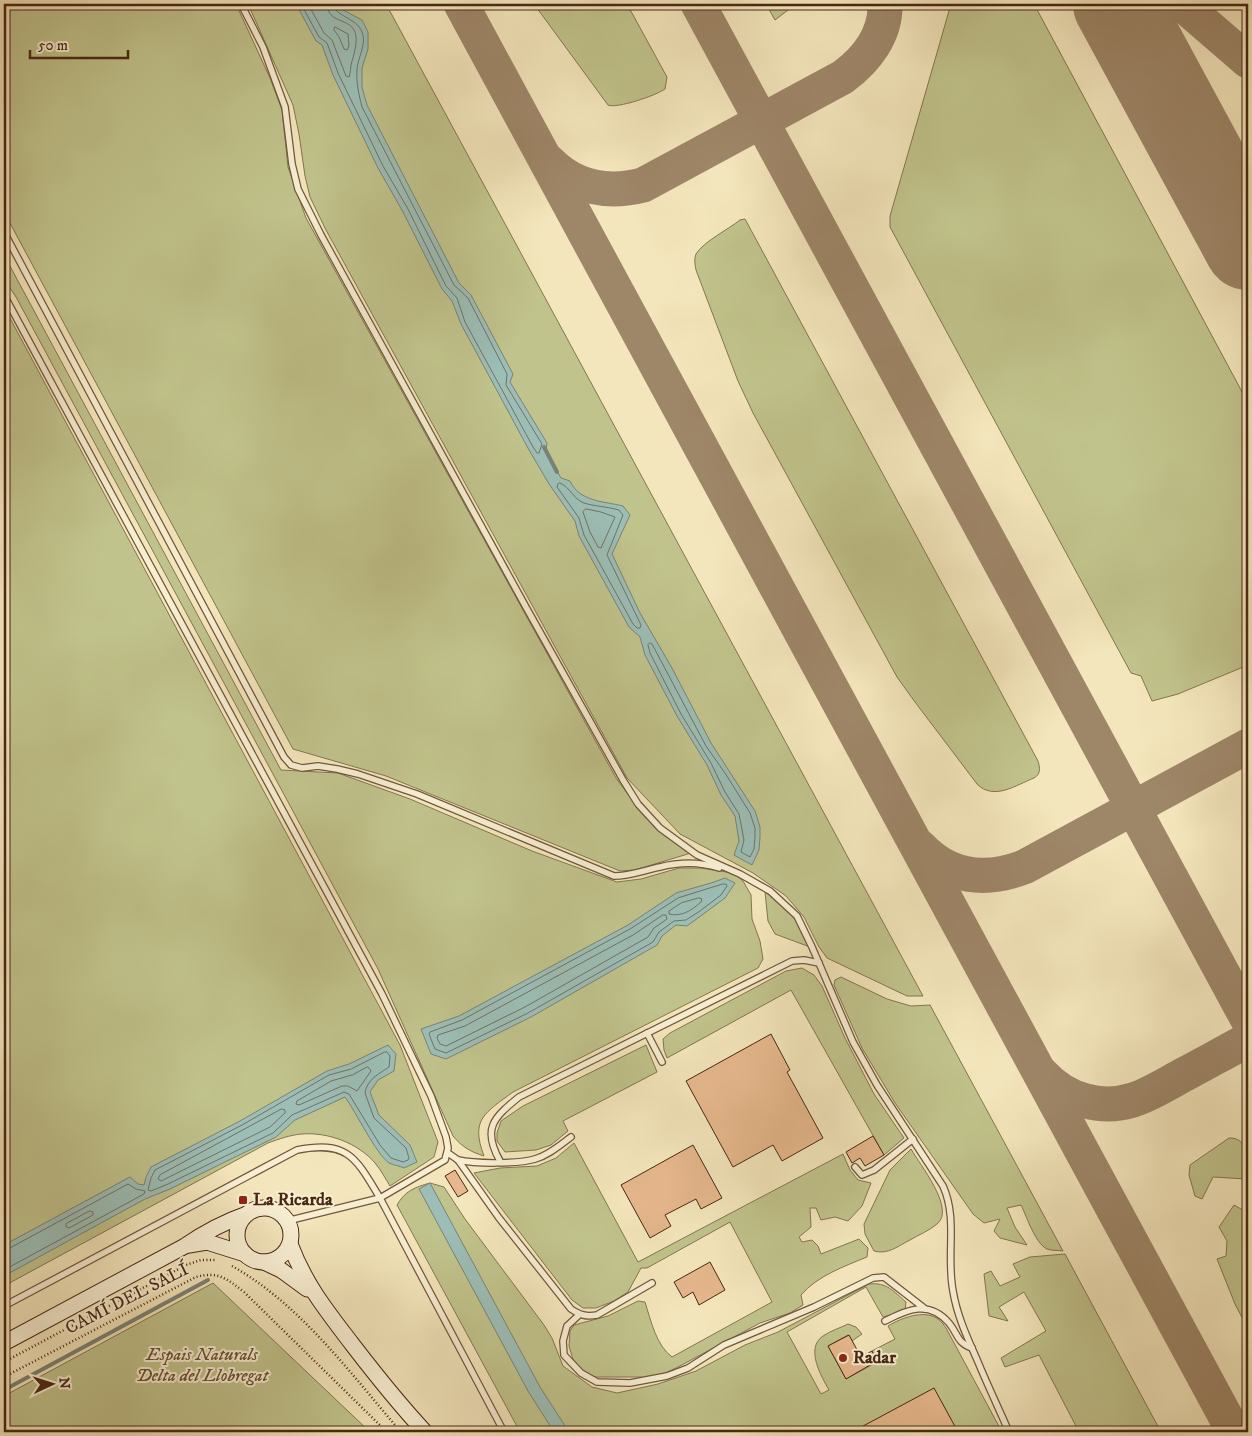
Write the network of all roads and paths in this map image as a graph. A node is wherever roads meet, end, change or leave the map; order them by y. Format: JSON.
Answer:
{"nodes":[{"id":1,"x":241,"y":4,"type":"edge"},
{"id":2,"x":4,"y":232,"type":"edge"},
{"id":3,"x":4,"y":295,"type":"edge"},
{"id":4,"x":740,"y":874,"type":"junction"},
{"id":5,"x":819,"y":963,"type":"junction"},
{"id":6,"x":647,"y":1034,"type":"junction"},
{"id":7,"x":662,"y":1062,"type":"dead end"},
{"id":8,"x":572,"y":1137,"type":"dead end"},
{"id":9,"x":913,"y":1139,"type":"junction"},
{"id":10,"x":448,"y":1154,"type":"junction"},
{"id":11,"x":458,"y":1160,"type":"junction"},
{"id":12,"x":500,"y":1161,"type":"junction"},
{"id":13,"x":855,"y":1167,"type":"dead end"},
{"id":14,"x":380,"y":1198,"type":"junction"},
{"id":15,"x":248,"y":1214,"type":"junction"},
{"id":16,"x":287,"y":1221,"type":"junction"},
{"id":17,"x":290,"y":1244,"type":"junction"},
{"id":18,"x":185,"y":1246,"type":"junction"},
{"id":19,"x":245,"y":1254,"type":"junction"},
{"id":20,"x":222,"y":1262,"type":"dead end"},
{"id":21,"x":264,"y":1262,"type":"junction"},
{"id":22,"x":228,"y":1264,"type":"dead end"},
{"id":23,"x":652,"y":1284,"type":"dead end"},
{"id":24,"x":314,"y":1294,"type":"junction"},
{"id":25,"x":4,"y":1306,"type":"edge"},
{"id":26,"x":924,"y":1308,"type":"junction"},
{"id":27,"x":579,"y":1315,"type":"junction"},
{"id":28,"x":885,"y":1321,"type":"dead end"},
{"id":29,"x":4,"y":1343,"type":"edge"},
{"id":30,"x":972,"y":1348,"type":"junction"},
{"id":31,"x":4,"y":1362,"type":"edge"},
{"id":32,"x":4,"y":1377,"type":"edge"},
{"id":33,"x":387,"y":1432,"type":"edge"},
{"id":34,"x":401,"y":1432,"type":"edge"},
{"id":35,"x":425,"y":1432,"type":"edge"},
{"id":36,"x":504,"y":1432,"type":"edge"},
{"id":37,"x":1009,"y":1432,"type":"edge"}],
"edges":[{"from":1,"to":4,"type":"lane"},
{"from":2,"to":4,"type":"lane"},
{"from":3,"to":10,"type":"lane"},
{"from":4,"to":5,"type":"lane"},
{"from":5,"to":6,"type":"lane"},
{"from":5,"to":9,"type":"lane"},
{"from":6,"to":7,"type":"lane"},
{"from":6,"to":12,"type":"lane"},
{"from":8,"to":12,"type":"lane"},
{"from":9,"to":13,"type":"lane"},
{"from":9,"to":30,"type":"lane"},
{"from":10,"to":11,"type":"lane"},
{"from":10,"to":14,"type":"lane"},
{"from":11,"to":12,"type":"lane"},
{"from":11,"to":27,"type":"lane"},
{"from":14,"to":16,"type":"lane"},
{"from":14,"to":25,"type":"lane"},
{"from":14,"to":36,"type":"lane"},
{"from":15,"to":16,"type":"street"},
{"from":15,"to":18,"type":"street"},
{"from":15,"to":19,"type":"street"},
{"from":16,"to":17,"type":"street"},
{"from":17,"to":21,"type":"street"},
{"from":17,"to":24,"type":"street"},
{"from":18,"to":19,"type":"street"},
{"from":18,"to":29,"type":"street"},
{"from":19,"to":21,"type":"street"},
{"from":20,"to":31,"type":"path"},
{"from":21,"to":24,"type":"street"},
{"from":22,"to":34,"type":"path"},
{"from":23,"to":27,"type":"lane"},
{"from":24,"to":35,"type":"street"},
{"from":26,"to":27,"type":"lane"},
{"from":26,"to":28,"type":"lane"},
{"from":26,"to":30,"type":"lane"},
{"from":30,"to":37,"type":"lane"},
{"from":32,"to":33,"type":"path","name":"CAMÍ DEL SALÍ"}]}
